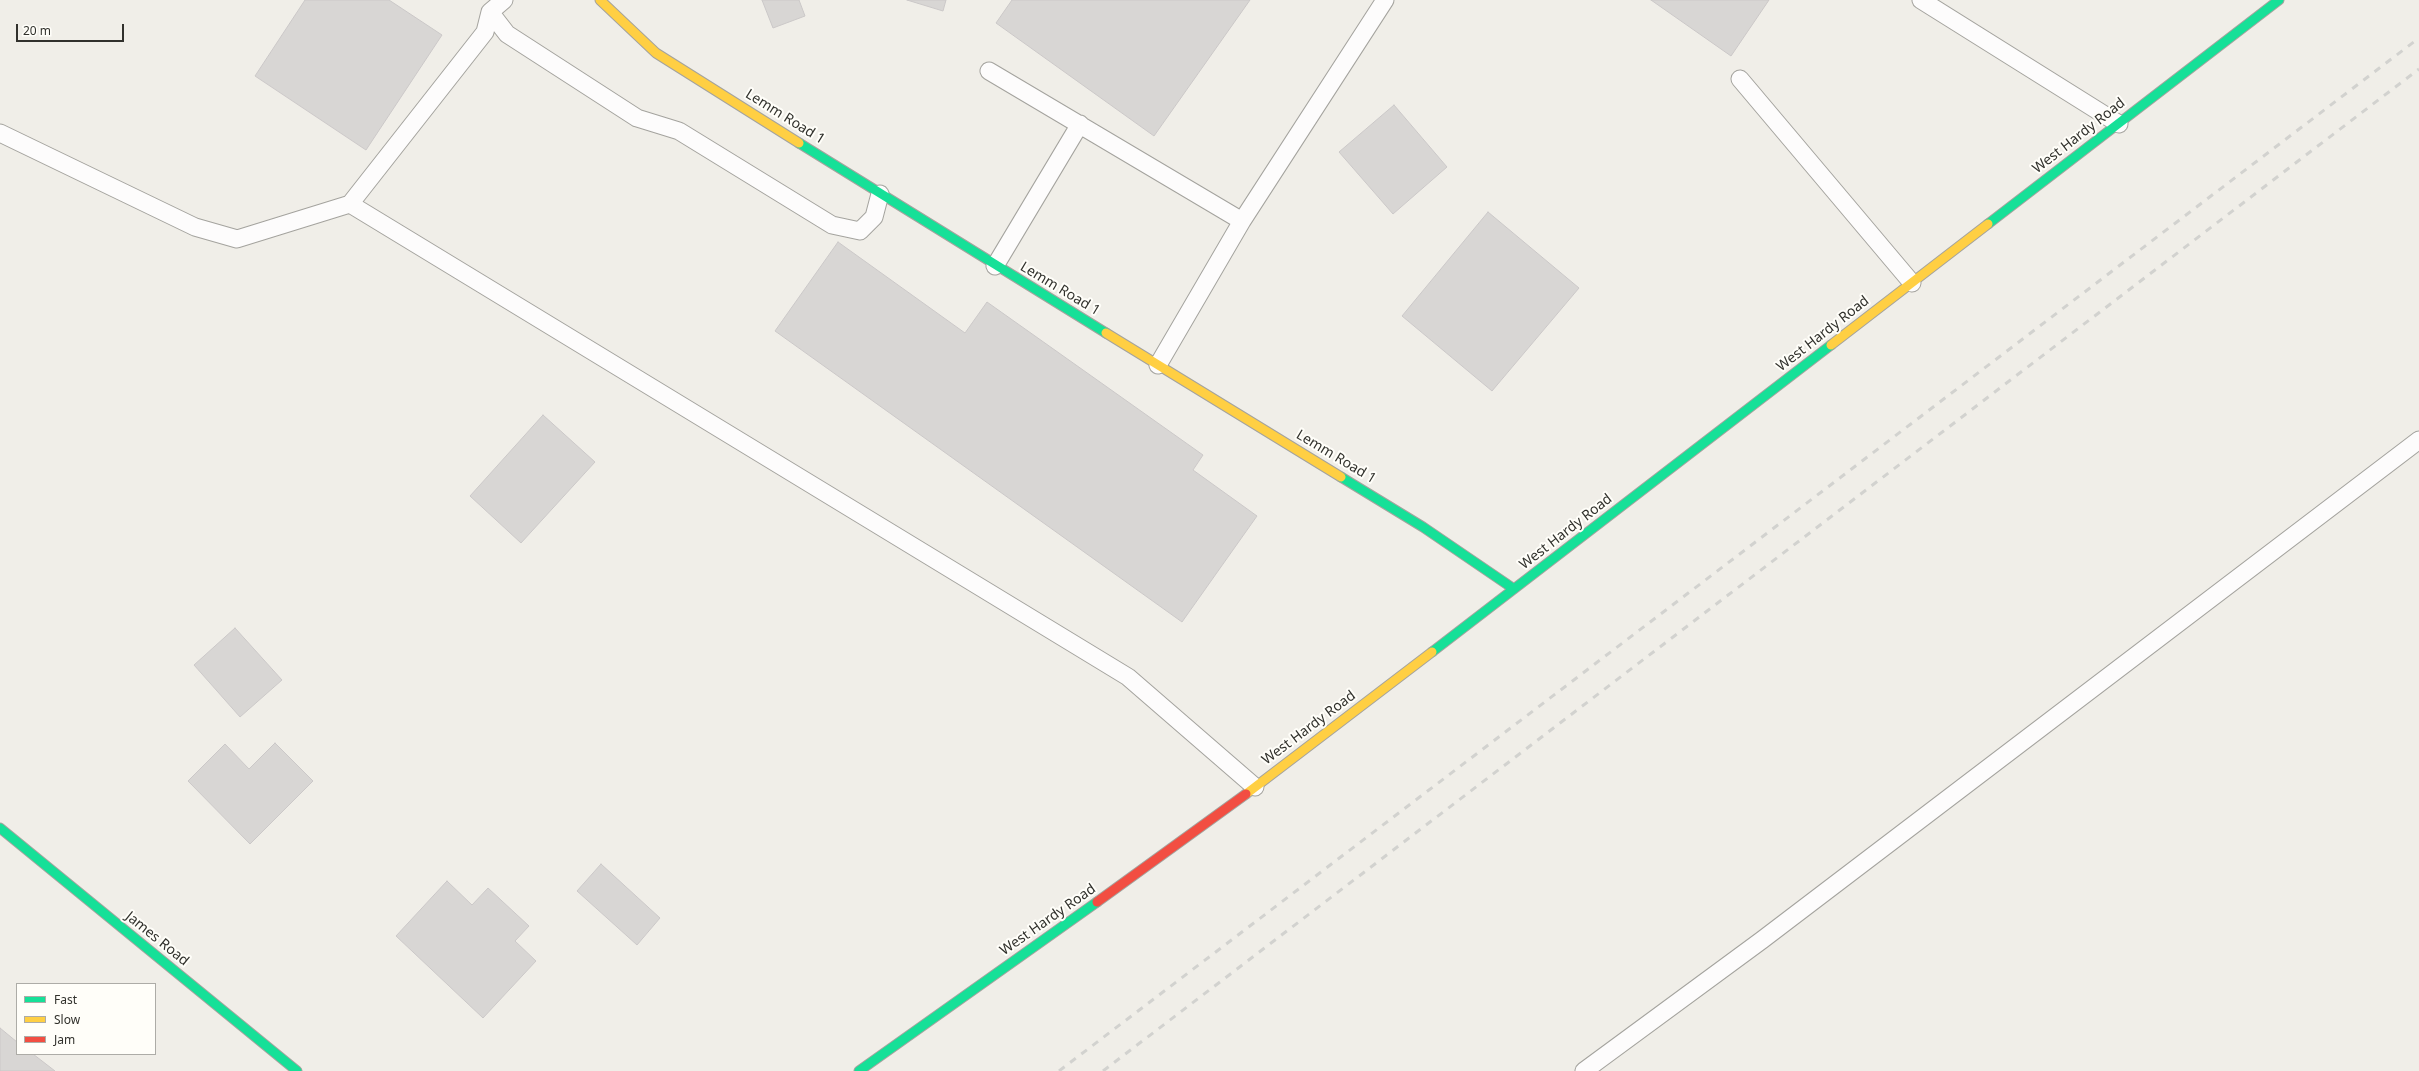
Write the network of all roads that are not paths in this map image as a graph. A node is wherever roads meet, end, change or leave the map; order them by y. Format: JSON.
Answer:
{"nodes":[{"id":1,"x":504,"y":0,"type":"edge"},
{"id":2,"x":600,"y":0,"type":"edge"},
{"id":3,"x":1385,"y":0,"type":"edge"},
{"id":4,"x":1921,"y":0,"type":"edge"},
{"id":5,"x":2279,"y":0,"type":"edge"},
{"id":6,"x":490,"y":12,"type":"junction"},
{"id":7,"x":989,"y":71,"type":"dead end"},
{"id":8,"x":1740,"y":80,"type":"dead end"},
{"id":9,"x":1080,"y":124,"type":"junction"},
{"id":10,"x":2119,"y":124,"type":"junction"},
{"id":11,"x":0,"y":133,"type":"edge"},
{"id":12,"x":880,"y":194,"type":"junction"},
{"id":13,"x":350,"y":204,"type":"junction"},
{"id":14,"x":1242,"y":221,"type":"junction"},
{"id":15,"x":995,"y":266,"type":"junction"},
{"id":16,"x":1912,"y":283,"type":"junction"},
{"id":17,"x":1158,"y":365,"type":"junction"},
{"id":18,"x":2419,"y":440,"type":"edge"},
{"id":19,"x":1514,"y":589,"type":"junction"},
{"id":20,"x":1255,"y":787,"type":"junction"},
{"id":21,"x":0,"y":828,"type":"edge"},
{"id":22,"x":297,"y":1071,"type":"edge"},
{"id":23,"x":859,"y":1071,"type":"edge"},
{"id":24,"x":1584,"y":1071,"type":"edge"}],
"edges":[{"from":1,"to":6,"type":"lane"},
{"from":2,"to":12,"type":"main road","name":"Lemm Road 1"},
{"from":3,"to":14,"type":"lane"},
{"from":4,"to":10,"type":"lane"},
{"from":5,"to":10,"type":"main road","name":"West Hardy Road"},
{"from":6,"to":12,"type":"lane"},
{"from":6,"to":13,"type":"lane"},
{"from":7,"to":9,"type":"lane"},
{"from":8,"to":16,"type":"lane"},
{"from":9,"to":14,"type":"lane"},
{"from":9,"to":15,"type":"lane"},
{"from":10,"to":16,"type":"main road","name":"West Hardy Road"},
{"from":11,"to":13,"type":"lane"},
{"from":12,"to":15,"type":"main road","name":"Lemm Road 1"},
{"from":13,"to":20,"type":"lane"},
{"from":14,"to":17,"type":"lane"},
{"from":15,"to":17,"type":"main road","name":"Lemm Road 1"},
{"from":16,"to":19,"type":"main road","name":"West Hardy Road"},
{"from":17,"to":19,"type":"main road","name":"Lemm Road 1"},
{"from":18,"to":24,"type":"lane"},
{"from":19,"to":20,"type":"main road","name":"West Hardy Road"},
{"from":20,"to":23,"type":"main road","name":"West Hardy Road"},
{"from":21,"to":22,"type":"main road","name":"James Road"}]}
